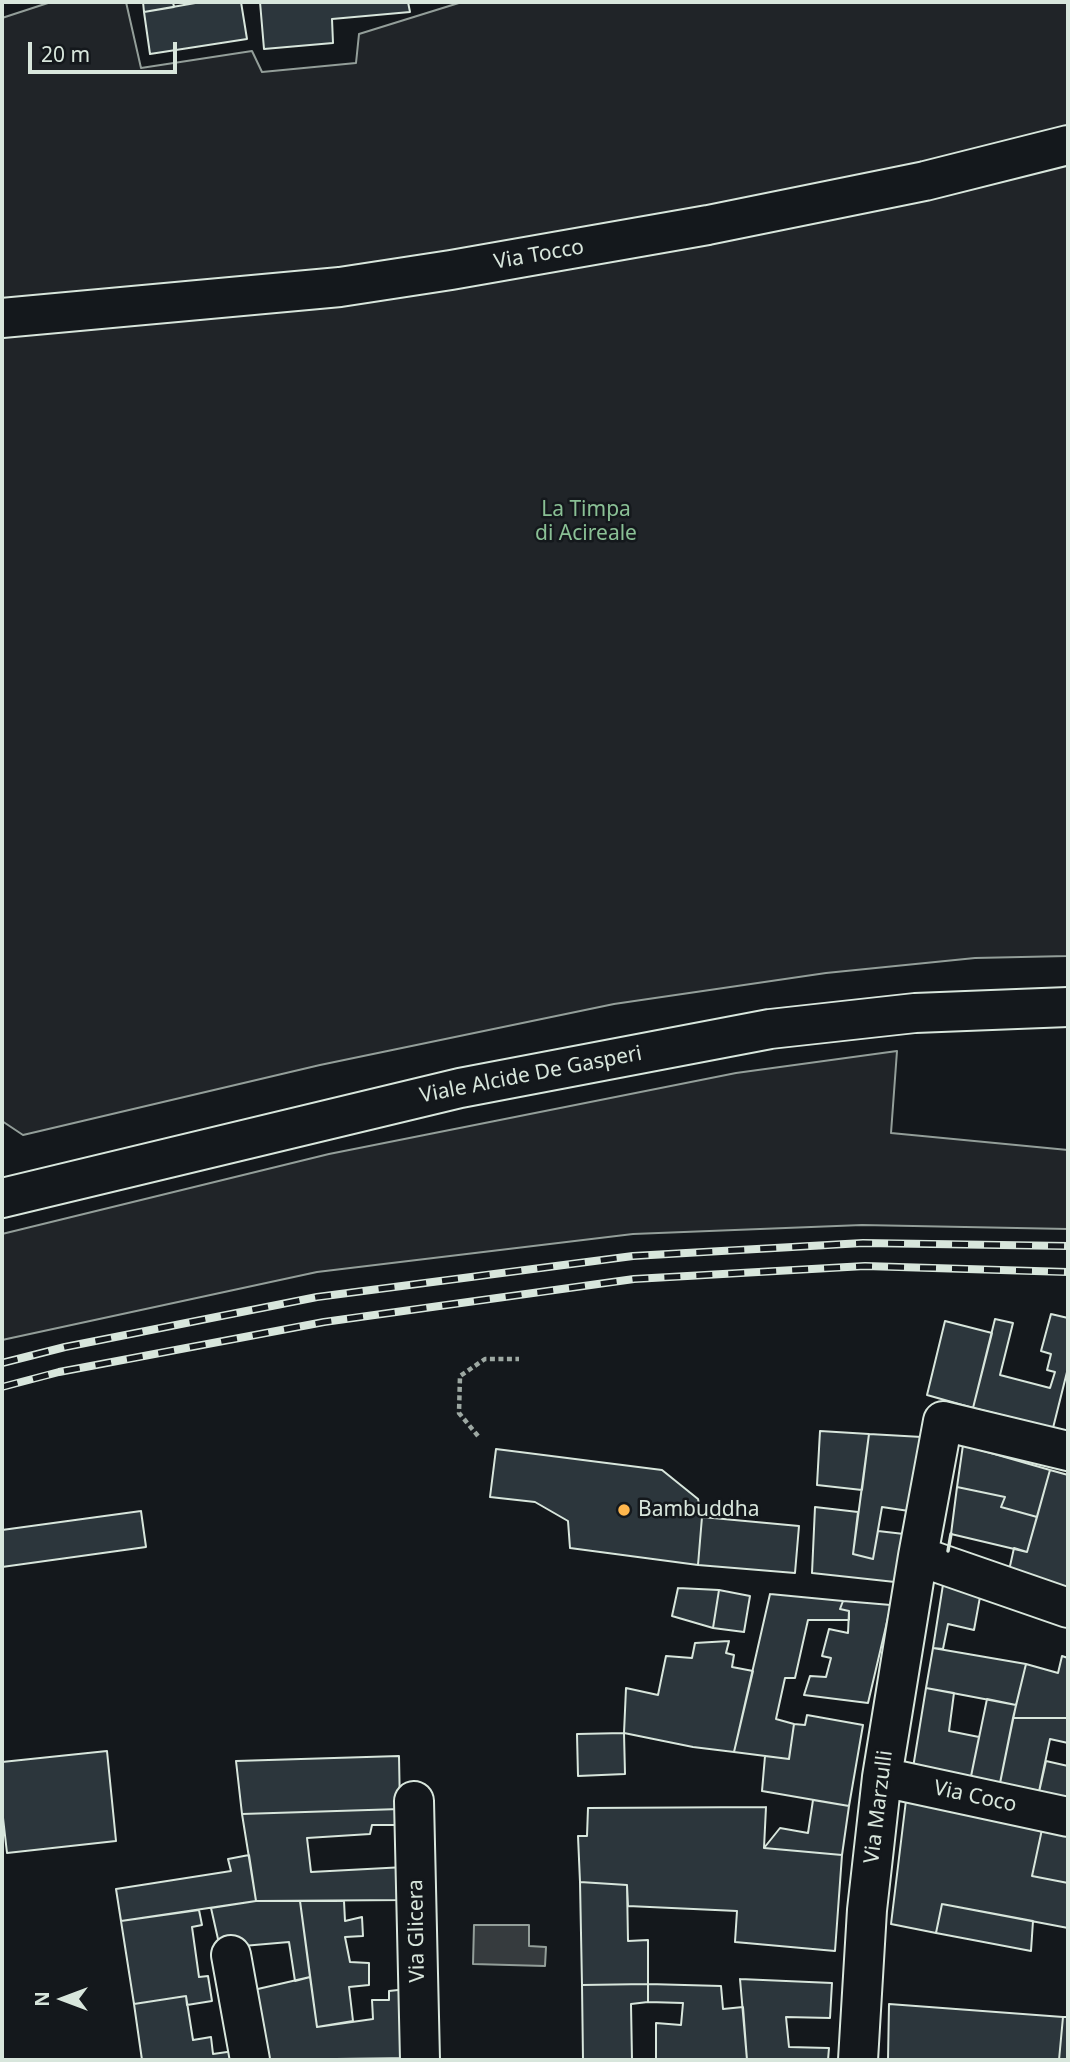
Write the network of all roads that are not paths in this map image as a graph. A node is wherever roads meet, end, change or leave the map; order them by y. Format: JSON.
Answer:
{"nodes":[{"id":1,"x":1068,"y":145,"type":"edge"},
{"id":2,"x":2,"y":317,"type":"edge"},
{"id":3,"x":1068,"y":1007,"type":"edge"},
{"id":4,"x":2,"y":1198,"type":"edge"},
{"id":5,"x":1068,"y":1451,"type":"edge"},
{"id":6,"x":918,"y":1556,"type":"junction"},
{"id":7,"x":1068,"y":1608,"type":"edge"},
{"id":8,"x":882,"y":1777,"type":"junction"},
{"id":9,"x":414,"y":1801,"type":"dead end"},
{"id":10,"x":1068,"y":1817,"type":"edge"},
{"id":11,"x":231,"y":1955,"type":"dead end"},
{"id":12,"x":250,"y":2060,"type":"edge"},
{"id":13,"x":420,"y":2060,"type":"edge"},
{"id":14,"x":858,"y":2060,"type":"edge"}],
"edges":[{"from":1,"to":2,"type":"street","name":"Via Tocco"},
{"from":3,"to":4,"type":"street","name":"Viale Alcide De Gasperi"},
{"from":5,"to":6,"type":"street","name":"Via Marzulli"},
{"from":6,"to":7,"type":"street"},
{"from":6,"to":8,"type":"street","name":"Via Marzulli"},
{"from":8,"to":10,"type":"street","name":"Via Coco"},
{"from":8,"to":14,"type":"street","name":"Via Marzulli"},
{"from":9,"to":13,"type":"street","name":"Via Glicera"},
{"from":11,"to":12,"type":"street"}]}
